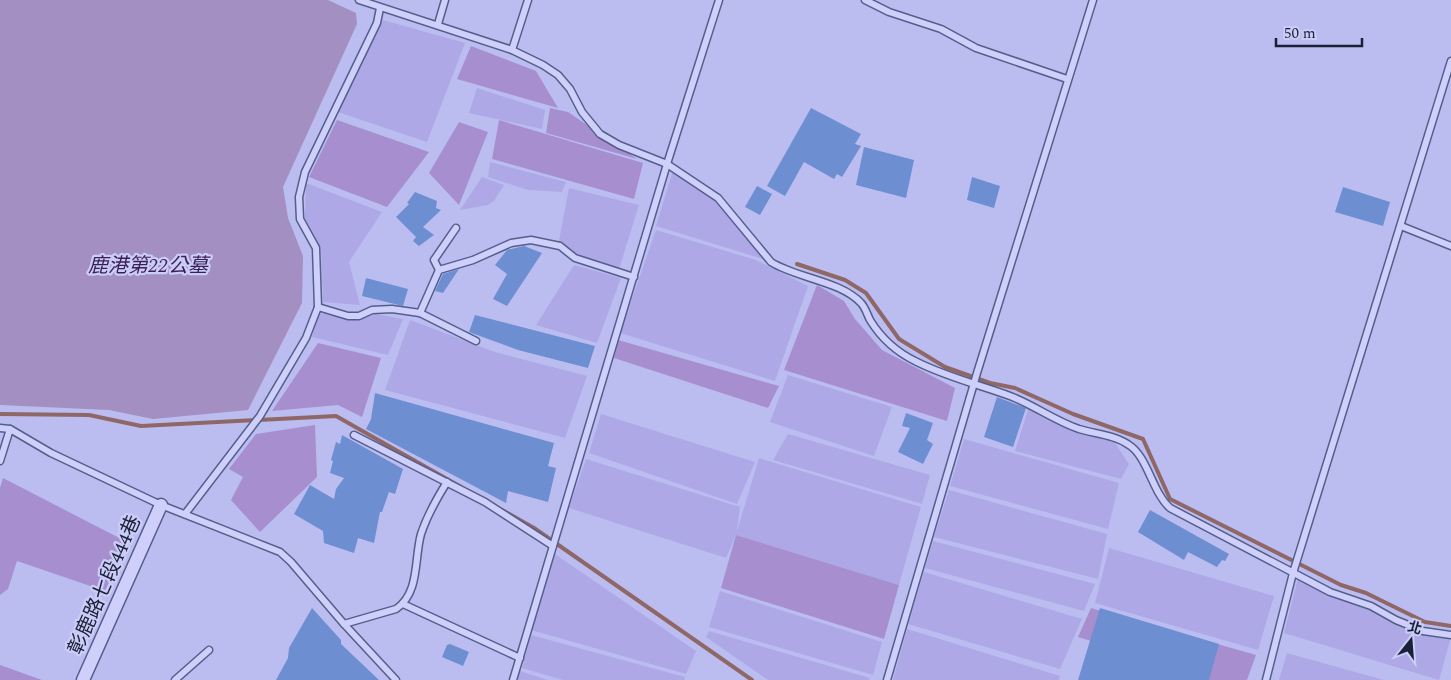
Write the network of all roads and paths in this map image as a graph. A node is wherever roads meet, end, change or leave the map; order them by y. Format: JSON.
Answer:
{"nodes":[{"id":1,"x":359,"y":0,"type":"edge"},
{"id":2,"x":445,"y":0,"type":"edge"},
{"id":3,"x":528,"y":0,"type":"edge"},
{"id":4,"x":719,"y":0,"type":"edge"},
{"id":5,"x":865,"y":0,"type":"edge"},
{"id":6,"x":1093,"y":0,"type":"edge"},
{"id":7,"x":380,"y":8,"type":"junction"},
{"id":8,"x":438,"y":24,"type":"junction"},
{"id":9,"x":512,"y":50,"type":"junction"},
{"id":10,"x":1451,"y":61,"type":"edge"},
{"id":11,"x":1067,"y":79,"type":"junction"},
{"id":12,"x":667,"y":164,"type":"junction"},
{"id":13,"x":1401,"y":226,"type":"junction"},
{"id":14,"x":456,"y":228,"type":"dead end"},
{"id":15,"x":1451,"y":246,"type":"edge"},
{"id":16,"x":439,"y":270,"type":"junction"},
{"id":17,"x":634,"y":277,"type":"junction"},
{"id":18,"x":318,"y":307,"type":"junction"},
{"id":19,"x":420,"y":313,"type":"junction"},
{"id":20,"x":476,"y":341,"type":"dead end"},
{"id":21,"x":974,"y":384,"type":"junction"},
{"id":22,"x":0,"y":428,"type":"edge"},
{"id":23,"x":10,"y":429,"type":"junction"},
{"id":24,"x":354,"y":435,"type":"dead end"},
{"id":25,"x":0,"y":461,"type":"edge"},
{"id":26,"x":447,"y":482,"type":"junction"},
{"id":27,"x":161,"y":505,"type":"junction"},
{"id":28,"x":185,"y":514,"type":"junction"},
{"id":29,"x":553,"y":546,"type":"junction"},
{"id":30,"x":1293,"y":573,"type":"junction"},
{"id":31,"x":404,"y":604,"type":"junction"},
{"id":32,"x":344,"y":624,"type":"junction"},
{"id":33,"x":1451,"y":635,"type":"edge"},
{"id":34,"x":209,"y":650,"type":"dead end"},
{"id":35,"x":520,"y":658,"type":"junction"},
{"id":36,"x":83,"y":680,"type":"edge"},
{"id":37,"x":175,"y":680,"type":"edge"},
{"id":38,"x":396,"y":680,"type":"edge"},
{"id":39,"x":513,"y":680,"type":"edge"},
{"id":40,"x":887,"y":680,"type":"edge"},
{"id":41,"x":1266,"y":680,"type":"edge"}],
"edges":[{"from":1,"to":7,"type":"lane"},
{"from":2,"to":8,"type":"lane"},
{"from":3,"to":9,"type":"lane"},
{"from":4,"to":12,"type":"lane"},
{"from":5,"to":11,"type":"lane"},
{"from":6,"to":11,"type":"lane"},
{"from":7,"to":8,"type":"lane"},
{"from":7,"to":18,"type":"lane"},
{"from":8,"to":9,"type":"lane"},
{"from":9,"to":12,"type":"lane"},
{"from":10,"to":13,"type":"lane"},
{"from":11,"to":21,"type":"lane"},
{"from":12,"to":17,"type":"lane"},
{"from":12,"to":21,"type":"lane"},
{"from":13,"to":15,"type":"lane"},
{"from":13,"to":30,"type":"lane"},
{"from":14,"to":16,"type":"lane"},
{"from":16,"to":17,"type":"lane"},
{"from":16,"to":19,"type":"lane"},
{"from":17,"to":29,"type":"lane"},
{"from":18,"to":19,"type":"lane"},
{"from":18,"to":28,"type":"lane"},
{"from":19,"to":20,"type":"lane"},
{"from":21,"to":30,"type":"lane"},
{"from":21,"to":40,"type":"lane"},
{"from":22,"to":23,"type":"lane"},
{"from":23,"to":25,"type":"lane"},
{"from":23,"to":27,"type":"lane"},
{"from":24,"to":26,"type":"lane"},
{"from":26,"to":29,"type":"lane"},
{"from":26,"to":31,"type":"lane"},
{"from":27,"to":28,"type":"lane"},
{"from":27,"to":36,"type":"street","name":"彰鹿路七段444巷"},
{"from":28,"to":32,"type":"lane"},
{"from":29,"to":35,"type":"lane"},
{"from":30,"to":33,"type":"lane"},
{"from":30,"to":41,"type":"lane"},
{"from":31,"to":32,"type":"lane"},
{"from":31,"to":35,"type":"lane"},
{"from":32,"to":38,"type":"lane"},
{"from":34,"to":37,"type":"lane"},
{"from":35,"to":39,"type":"lane"}]}
